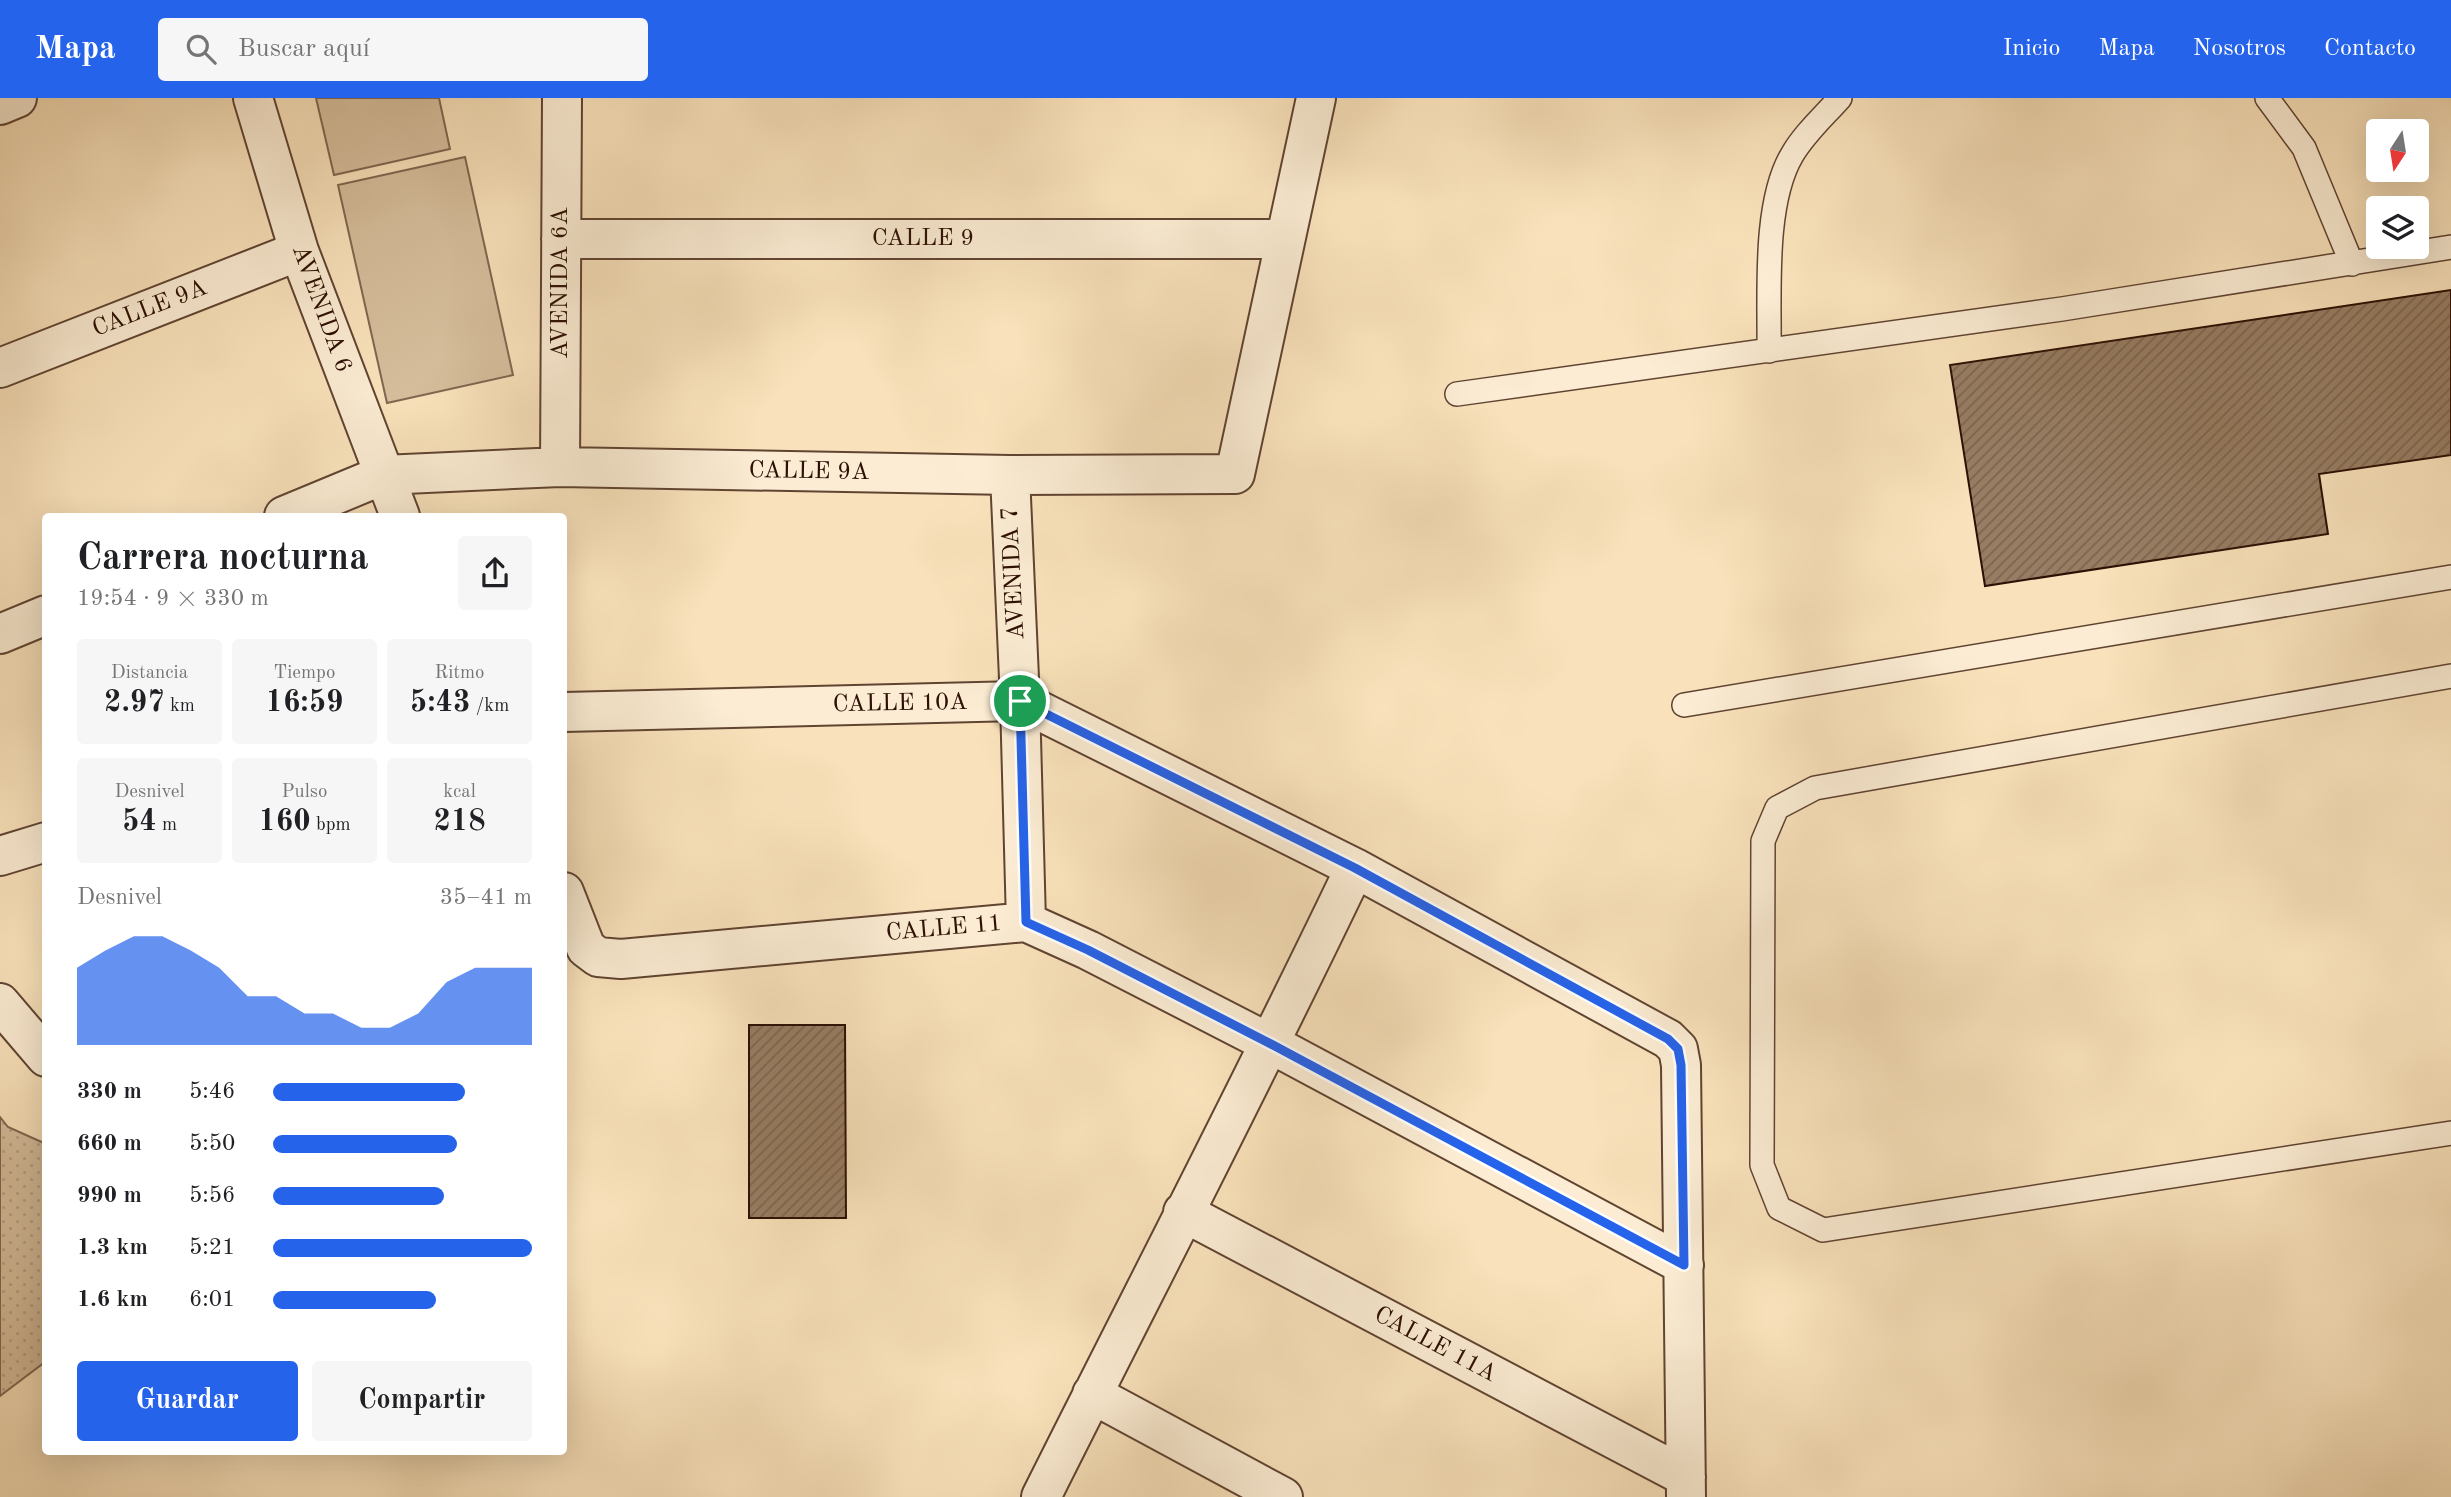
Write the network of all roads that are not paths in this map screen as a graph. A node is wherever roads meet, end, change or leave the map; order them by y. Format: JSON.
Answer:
{"nodes":[{"id":1,"x":17,"y":98,"type":"edge"},
{"id":2,"x":253,"y":98,"type":"edge"},
{"id":3,"x":562,"y":98,"type":"edge"},
{"id":4,"x":1316,"y":98,"type":"edge"},
{"id":5,"x":1840,"y":98,"type":"edge"},
{"id":6,"x":2267,"y":98,"type":"edge"},
{"id":7,"x":0,"y":105,"type":"edge"},
{"id":8,"x":561,"y":239,"type":"junction"},
{"id":9,"x":1285,"y":239,"type":"junction"},
{"id":10,"x":2451,"y":247,"type":"edge"},
{"id":11,"x":299,"y":251,"type":"junction"},
{"id":12,"x":2352,"y":264,"type":"junction"},
{"id":13,"x":1769,"y":351,"type":"junction"},
{"id":14,"x":0,"y":368,"type":"edge"},
{"id":15,"x":1457,"y":394,"type":"dead end"},
{"id":16,"x":560,"y":467,"type":"junction"},
{"id":17,"x":383,"y":475,"type":"junction"},
{"id":18,"x":1010,"y":475,"type":"junction"},
{"id":19,"x":291,"y":513,"type":"edge"},
{"id":20,"x":399,"y":513,"type":"edge"},
{"id":21,"x":2451,"y":577,"type":"edge"},
{"id":22,"x":42,"y":617,"type":"edge"},
{"id":23,"x":0,"y":634,"type":"edge"},
{"id":24,"x":2451,"y":676,"type":"edge"},
{"id":25,"x":1020,"y":701,"type":"junction"},
{"id":26,"x":1684,"y":705,"type":"dead end"},
{"id":27,"x":567,"y":712,"type":"edge"},
{"id":28,"x":42,"y":843,"type":"edge"},
{"id":29,"x":0,"y":856,"type":"edge"},
{"id":30,"x":1355,"y":868,"type":"junction"},
{"id":31,"x":567,"y":903,"type":"edge"},
{"id":32,"x":1026,"y":922,"type":"junction"},
{"id":33,"x":0,"y":1003,"type":"edge"},
{"id":34,"x":1271,"y":1044,"type":"junction"},
{"id":35,"x":42,"y":1052,"type":"edge"},
{"id":36,"x":2451,"y":1133,"type":"edge"},
{"id":37,"x":1184,"y":1212,"type":"junction"},
{"id":38,"x":1684,"y":1265,"type":"junction"},
{"id":39,"x":1092,"y":1394,"type":"junction"},
{"id":40,"x":1686,"y":1487,"type":"edge"},
{"id":41,"x":1041,"y":1497,"type":"edge"},
{"id":42,"x":1283,"y":1497,"type":"edge"}],
"edges":[{"from":1,"to":7,"type":"street"},
{"from":2,"to":11,"type":"street","name":"AVENIDA 6"},
{"from":3,"to":8,"type":"street","name":"AVENIDA 6A"},
{"from":4,"to":9,"type":"street"},
{"from":5,"to":13,"type":"lane"},
{"from":6,"to":12,"type":"lane"},
{"from":8,"to":9,"type":"street","name":"CALLE 9"},
{"from":8,"to":16,"type":"street","name":"AVENIDA 6A"},
{"from":9,"to":18,"type":"street","name":"CALLE 9A"},
{"from":10,"to":12,"type":"lane"},
{"from":11,"to":14,"type":"street","name":"CALLE 9A"},
{"from":11,"to":17,"type":"street","name":"AVENIDA 6"},
{"from":12,"to":13,"type":"lane"},
{"from":13,"to":15,"type":"lane"},
{"from":16,"to":17,"type":"street","name":"CALLE 9A"},
{"from":16,"to":18,"type":"street","name":"CALLE 9A"},
{"from":17,"to":19,"type":"street","name":"CALLE 9A"},
{"from":17,"to":20,"type":"street","name":"AVENIDA 6"},
{"from":18,"to":25,"type":"street","name":"AVENIDA 7"},
{"from":21,"to":26,"type":"lane"},
{"from":22,"to":23,"type":"street"},
{"from":24,"to":36,"type":"lane"},
{"from":25,"to":27,"type":"street","name":"CALLE 10A"},
{"from":25,"to":30,"type":"street","name":"CALLE 10A"},
{"from":25,"to":32,"type":"street","name":"AVENIDA 7"},
{"from":28,"to":29,"type":"street"},
{"from":30,"to":34,"type":"street"},
{"from":30,"to":38,"type":"street","name":"CALLE 10A"},
{"from":31,"to":32,"type":"street","name":"CALLE 11"},
{"from":32,"to":34,"type":"street","name":"CALLE 11"},
{"from":33,"to":35,"type":"street"},
{"from":34,"to":37,"type":"street"},
{"from":34,"to":38,"type":"street","name":"CALLE 11"},
{"from":37,"to":39,"type":"street"},
{"from":37,"to":40,"type":"street","name":"CALLE 11A"},
{"from":38,"to":40,"type":"street"},
{"from":39,"to":41,"type":"street"},
{"from":39,"to":42,"type":"street"}]}
